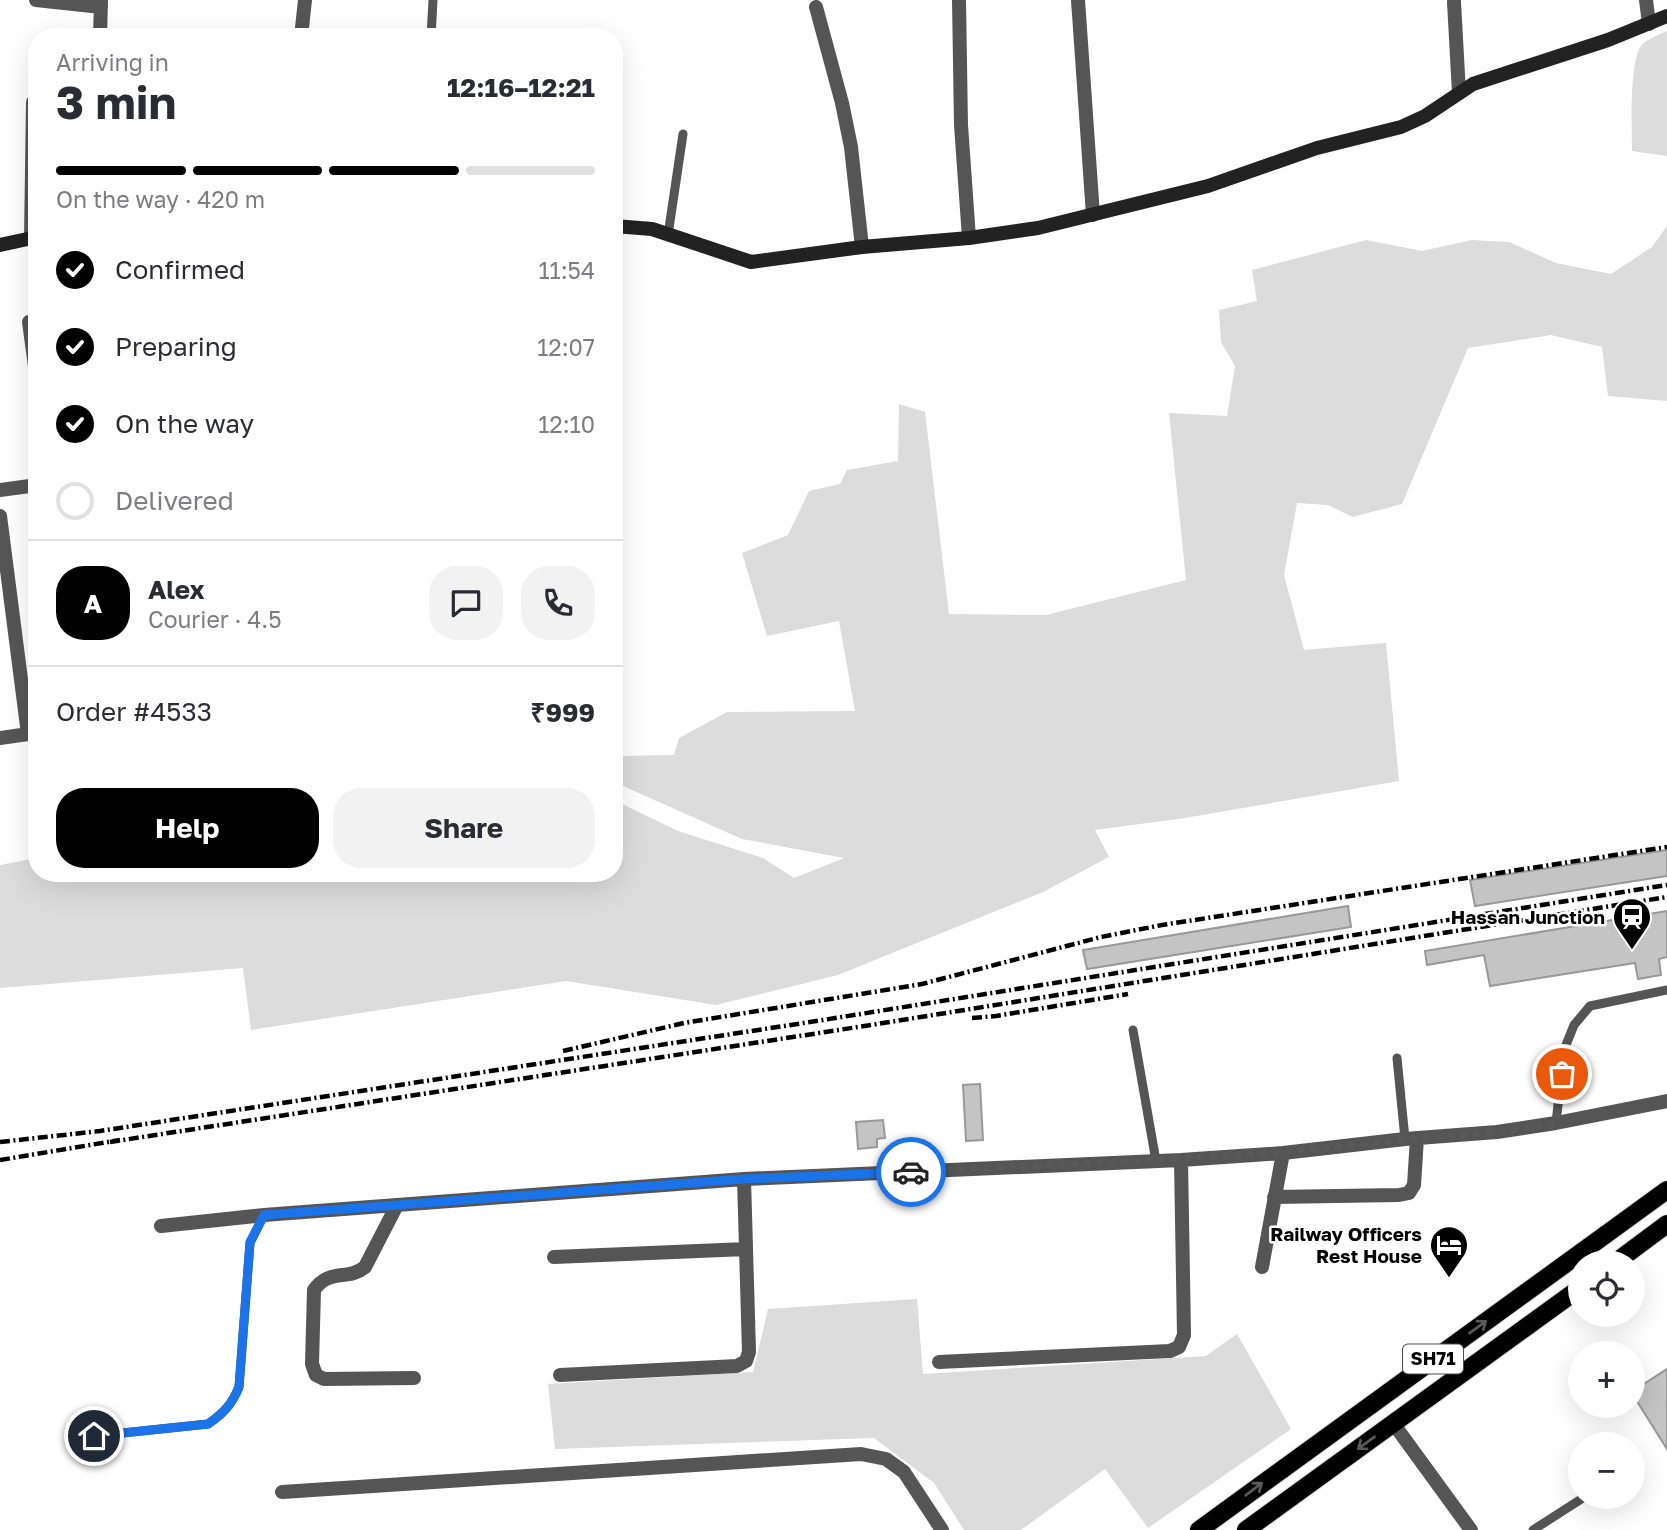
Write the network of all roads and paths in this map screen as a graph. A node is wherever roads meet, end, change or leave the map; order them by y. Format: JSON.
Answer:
{"nodes":[{"id":1,"x":36,"y":0,"type":"edge"},
{"id":2,"x":305,"y":0,"type":"edge"},
{"id":3,"x":433,"y":0,"type":"edge"},
{"id":4,"x":960,"y":0,"type":"edge"},
{"id":5,"x":1078,"y":0,"type":"edge"},
{"id":6,"x":1646,"y":0,"type":"edge"},
{"id":7,"x":1454,"y":2,"type":"dead end"},
{"id":8,"x":101,"y":4,"type":"edge"},
{"id":9,"x":816,"y":7,"type":"dead end"},
{"id":10,"x":1667,"y":16,"type":"edge"},
{"id":11,"x":1649,"y":24,"type":"junction"},
{"id":12,"x":100,"y":28,"type":"edge"},
{"id":13,"x":302,"y":28,"type":"edge"},
{"id":14,"x":431,"y":28,"type":"edge"},
{"id":15,"x":1458,"y":93,"type":"junction"},
{"id":16,"x":682,"y":134,"type":"dead end"},
{"id":17,"x":1093,"y":215,"type":"junction"},
{"id":18,"x":623,"y":227,"type":"edge"},
{"id":19,"x":668,"y":234,"type":"junction"},
{"id":20,"x":969,"y":238,"type":"junction"},
{"id":21,"x":28,"y":239,"type":"edge"},
{"id":22,"x":0,"y":245,"type":"edge"},
{"id":23,"x":862,"y":247,"type":"junction"},
{"id":24,"x":28,"y":486,"type":"edge"},
{"id":25,"x":0,"y":490,"type":"edge"},
{"id":26,"x":0,"y":516,"type":"edge"},
{"id":27,"x":0,"y":738,"type":"edge"},
{"id":28,"x":1667,"y":990,"type":"edge"},
{"id":29,"x":1133,"y":1030,"type":"dead end"},
{"id":30,"x":1397,"y":1058,"type":"dead end"},
{"id":31,"x":1667,"y":1101,"type":"edge"},
{"id":32,"x":1556,"y":1123,"type":"junction"},
{"id":33,"x":1411,"y":1139,"type":"junction"},
{"id":34,"x":1283,"y":1153,"type":"junction"},
{"id":35,"x":1181,"y":1160,"type":"junction"},
{"id":36,"x":1156,"y":1161,"type":"junction"},
{"id":37,"x":744,"y":1179,"type":"junction"},
{"id":38,"x":1667,"y":1190,"type":"edge"},
{"id":39,"x":1274,"y":1197,"type":"junction"},
{"id":40,"x":397,"y":1205,"type":"junction"},
{"id":41,"x":264,"y":1215,"type":"junction"},
{"id":42,"x":1667,"y":1224,"type":"edge"},
{"id":43,"x":161,"y":1226,"type":"dead end"},
{"id":44,"x":746,"y":1249,"type":"junction"},
{"id":45,"x":1632,"y":1250,"type":"edge"},
{"id":46,"x":554,"y":1257,"type":"dead end"},
{"id":47,"x":1262,"y":1266,"type":"dead end"},
{"id":48,"x":1568,"y":1297,"type":"edge"},
{"id":49,"x":939,"y":1362,"type":"dead end"},
{"id":50,"x":560,"y":1375,"type":"dead end"},
{"id":51,"x":414,"y":1378,"type":"dead end"},
{"id":52,"x":1402,"y":1381,"type":"junction"},
{"id":53,"x":1419,"y":1405,"type":"junction"},
{"id":54,"x":1393,"y":1423,"type":"junction"},
{"id":55,"x":94,"y":1436,"type":"dead end"},
{"id":56,"x":282,"y":1492,"type":"dead end"},
{"id":57,"x":1569,"y":1509,"type":"edge"},
{"id":58,"x":1546,"y":1527,"type":"edge"},
{"id":59,"x":942,"y":1530,"type":"edge"},
{"id":60,"x":1199,"y":1530,"type":"edge"},
{"id":61,"x":1247,"y":1530,"type":"edge"},
{"id":62,"x":1471,"y":1530,"type":"edge"},
{"id":63,"x":1533,"y":1530,"type":"edge"}],
"edges":[{"from":1,"to":8,"type":"street"},
{"from":2,"to":13,"type":"street"},
{"from":3,"to":14,"type":"lane"},
{"from":4,"to":20,"type":"street"},
{"from":5,"to":17,"type":"street"},
{"from":6,"to":11,"type":"street"},
{"from":7,"to":15,"type":"street"},
{"from":8,"to":12,"type":"street"},
{"from":9,"to":23,"type":"street"},
{"from":10,"to":11,"type":"street"},
{"from":11,"to":15,"type":"street"},
{"from":15,"to":17,"type":"street"},
{"from":16,"to":19,"type":"lane"},
{"from":17,"to":20,"type":"street"},
{"from":18,"to":19,"type":"street"},
{"from":19,"to":23,"type":"street"},
{"from":20,"to":23,"type":"street"},
{"from":21,"to":22,"type":"street"},
{"from":24,"to":25,"type":"street"},
{"from":26,"to":27,"type":"street"},
{"from":28,"to":32,"type":"lane"},
{"from":29,"to":36,"type":"lane"},
{"from":30,"to":33,"type":"lane"},
{"from":31,"to":32,"type":"street"},
{"from":32,"to":33,"type":"street"},
{"from":33,"to":34,"type":"street"},
{"from":33,"to":39,"type":"street"},
{"from":34,"to":35,"type":"street"},
{"from":34,"to":39,"type":"street"},
{"from":35,"to":36,"type":"street"},
{"from":35,"to":49,"type":"street"},
{"from":36,"to":37,"type":"street"},
{"from":37,"to":40,"type":"street"},
{"from":37,"to":44,"type":"street"},
{"from":52,"to":38,"type":"main road","number":"SH71","one_way":true},
{"from":39,"to":47,"type":"street"},
{"from":40,"to":41,"type":"street"},
{"from":40,"to":51,"type":"street"},
{"from":41,"to":43,"type":"street"},
{"from":41,"to":55,"type":"lane"},
{"from":42,"to":45,"type":"main road"},
{"from":44,"to":46,"type":"street"},
{"from":44,"to":50,"type":"street"},
{"from":48,"to":53,"type":"main road","number":"SH71"},
{"from":52,"to":53,"type":"main road"},
{"from":60,"to":52,"type":"main road","number":"SH71","one_way":true},
{"from":53,"to":54,"type":"main road","number":"SH71"},
{"from":54,"to":61,"type":"main road","number":"SH71","one_way":true},
{"from":54,"to":62,"type":"street"},
{"from":56,"to":59,"type":"street"},
{"from":57,"to":58,"type":"lane"},
{"from":58,"to":63,"type":"lane"}]}
